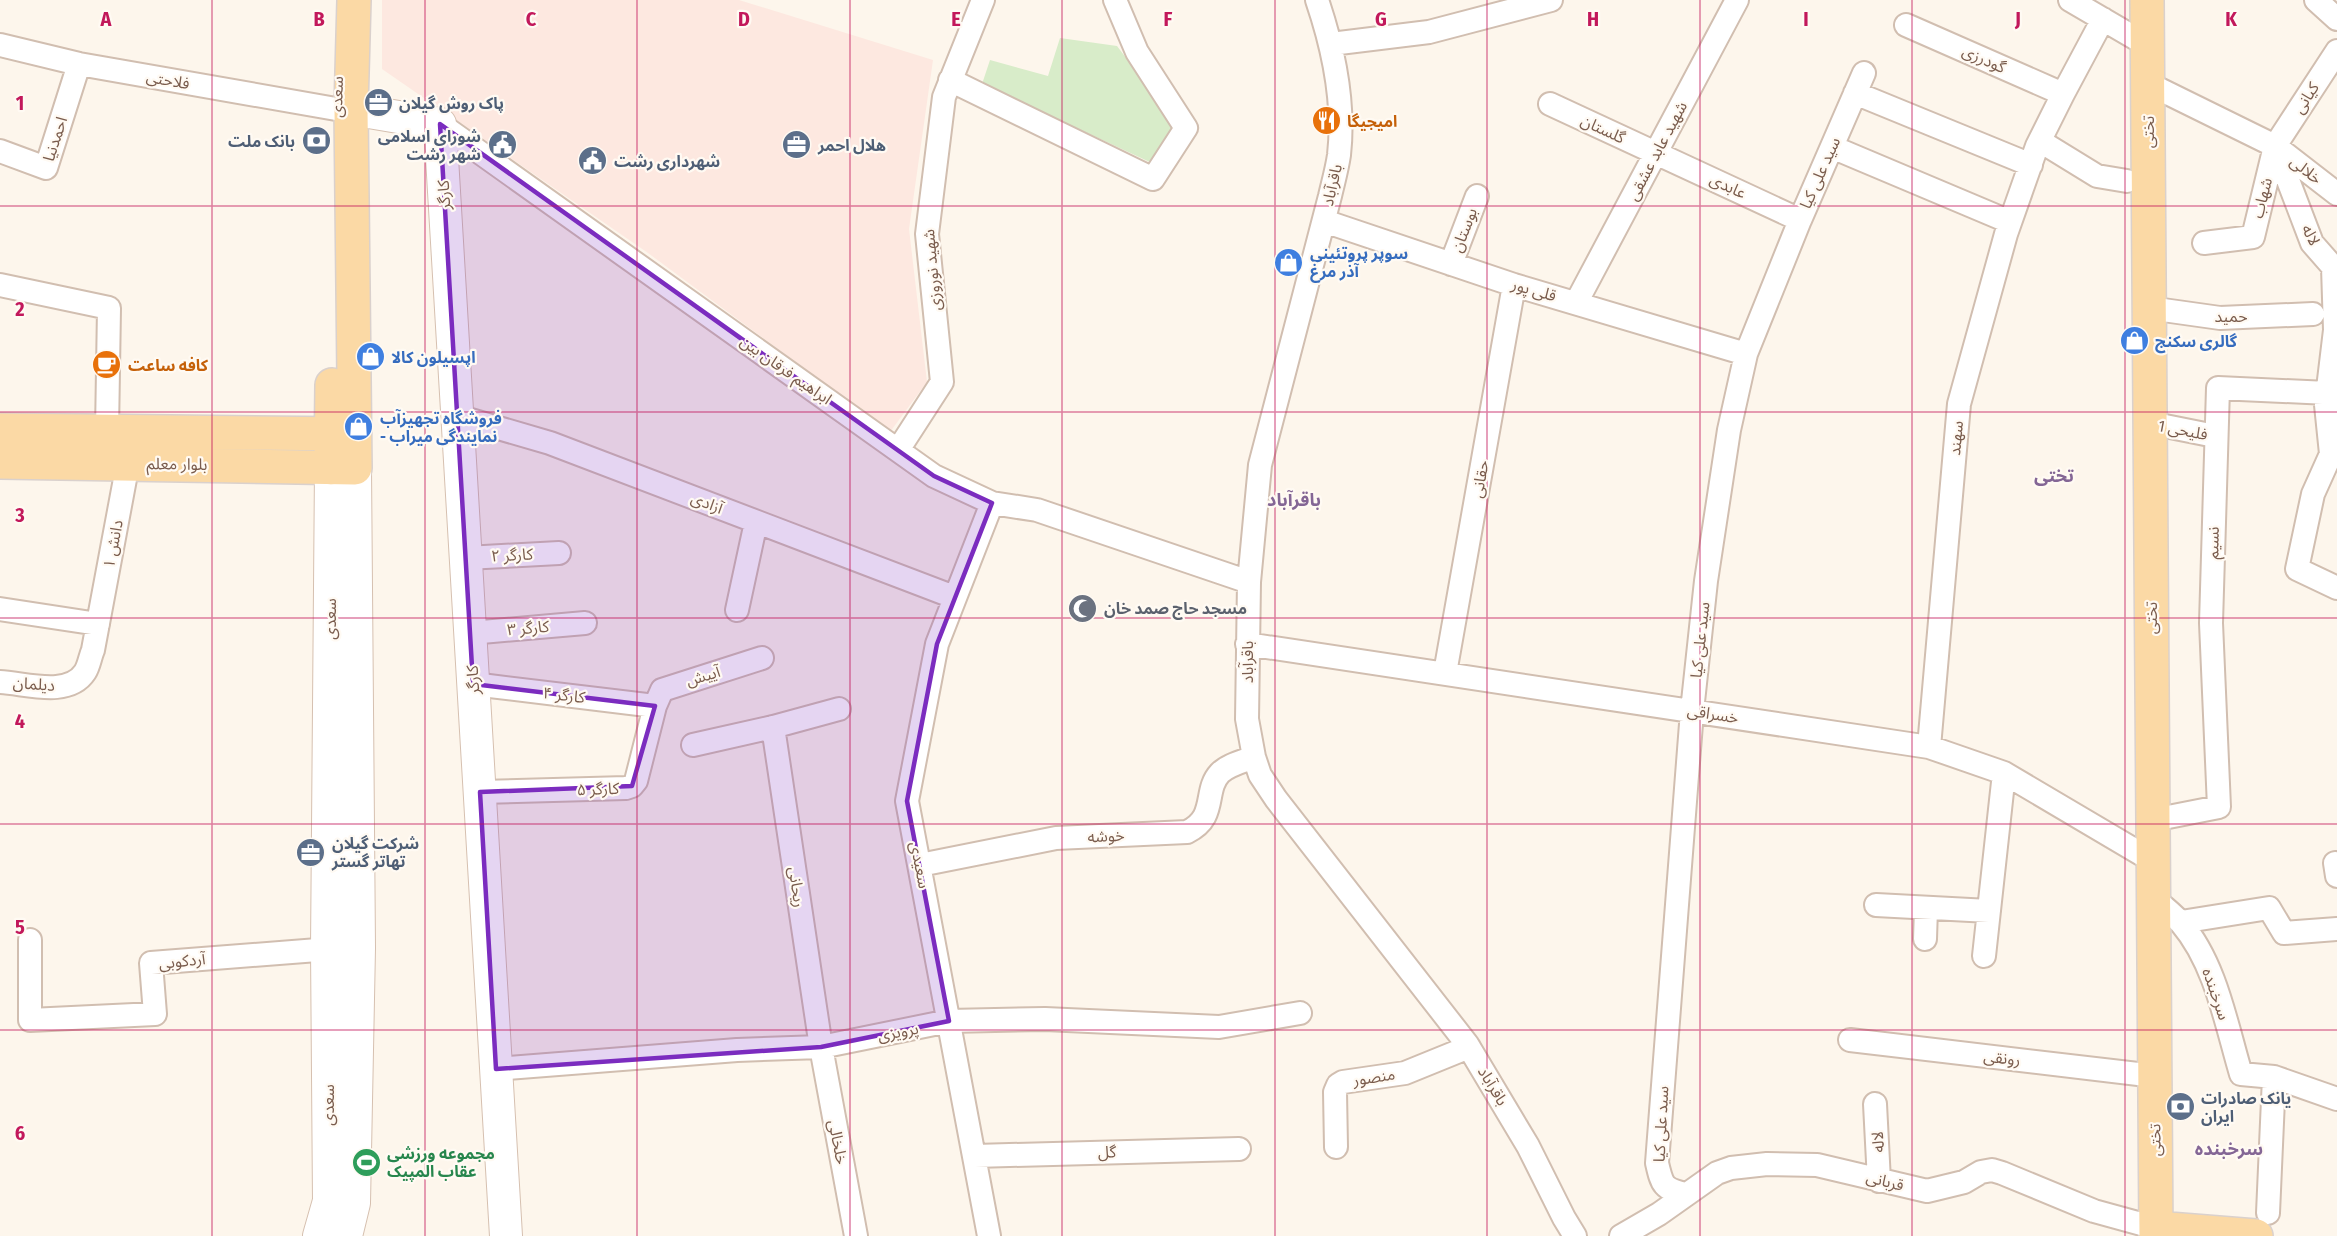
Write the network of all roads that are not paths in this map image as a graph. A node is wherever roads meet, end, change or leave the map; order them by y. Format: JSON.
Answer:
{"nodes":[{"id":1,"x":338,"y":0,"type":"edge"},
{"id":2,"x":354,"y":0,"type":"edge"},
{"id":3,"x":1115,"y":0,"type":"edge"},
{"id":4,"x":1317,"y":0,"type":"edge"},
{"id":5,"x":1551,"y":0,"type":"edge"},
{"id":6,"x":1737,"y":0,"type":"edge"},
{"id":7,"x":2070,"y":0,"type":"edge"},
{"id":8,"x":2146,"y":0,"type":"edge"},
{"id":9,"x":2316,"y":0,"type":"edge"},
{"id":10,"x":979,"y":1,"type":"edge"},
{"id":11,"x":1495,"y":7,"type":"edge"},
{"id":12,"x":2103,"y":19,"type":"junction"},
{"id":13,"x":2337,"y":19,"type":"edge"},
{"id":14,"x":1906,"y":25,"type":"dead end"},
{"id":15,"x":1331,"y":44,"type":"junction"},
{"id":16,"x":0,"y":45,"type":"edge"},
{"id":17,"x":2147,"y":45,"type":"junction"},
{"id":18,"x":2337,"y":51,"type":"edge"},
{"id":19,"x":79,"y":64,"type":"junction"},
{"id":20,"x":950,"y":80,"type":"junction"},
{"id":21,"x":2147,"y":83,"type":"junction"},
{"id":22,"x":2063,"y":94,"type":"junction"},
{"id":23,"x":1550,"y":104,"type":"dead end"},
{"id":24,"x":344,"y":109,"type":"junction"},
{"id":25,"x":440,"y":124,"type":"junction"},
{"id":26,"x":2040,"y":141,"type":"junction"},
{"id":27,"x":2275,"y":146,"type":"junction"},
{"id":28,"x":1832,"y":147,"type":"junction"},
{"id":29,"x":0,"y":151,"type":"edge"},
{"id":30,"x":1656,"y":153,"type":"junction"},
{"id":31,"x":2031,"y":165,"type":"junction"},
{"id":32,"x":2127,"y":181,"type":"dead end"},
{"id":33,"x":2337,"y":194,"type":"edge"},
{"id":34,"x":1477,"y":196,"type":"dead end"},
{"id":35,"x":1800,"y":220,"type":"junction"},
{"id":36,"x":1324,"y":221,"type":"junction"},
{"id":37,"x":2010,"y":222,"type":"junction"},
{"id":38,"x":2204,"y":243,"type":"dead end"},
{"id":39,"x":1451,"y":264,"type":"junction"},
{"id":40,"x":0,"y":285,"type":"edge"},
{"id":41,"x":1514,"y":285,"type":"junction"},
{"id":42,"x":1576,"y":303,"type":"junction"},
{"id":43,"x":2149,"y":308,"type":"junction"},
{"id":44,"x":2313,"y":314,"type":"dead end"},
{"id":45,"x":1746,"y":354,"type":"junction"},
{"id":46,"x":332,"y":390,"type":"junction"},
{"id":47,"x":2328,"y":393,"type":"junction"},
{"id":48,"x":457,"y":416,"type":"junction"},
{"id":49,"x":2150,"y":423,"type":"junction"},
{"id":50,"x":0,"y":430,"type":"edge"},
{"id":51,"x":107,"y":431,"type":"junction"},
{"id":52,"x":259,"y":432,"type":"junction"},
{"id":53,"x":343,"y":434,"type":"junction"},
{"id":54,"x":2215,"y":436,"type":"junction"},
{"id":55,"x":898,"y":450,"type":"junction"},
{"id":56,"x":0,"y":462,"type":"edge"},
{"id":57,"x":128,"y":463,"type":"junction"},
{"id":58,"x":343,"y":468,"type":"junction"},
{"id":59,"x":992,"y":502,"type":"junction"},
{"id":60,"x":756,"y":522,"type":"junction"},
{"id":61,"x":559,"y":553,"type":"dead end"},
{"id":62,"x":466,"y":558,"type":"junction"},
{"id":63,"x":1249,"y":582,"type":"junction"},
{"id":64,"x":2337,"y":588,"type":"edge"},
{"id":65,"x":954,"y":597,"type":"junction"},
{"id":66,"x":0,"y":609,"type":"edge"},
{"id":67,"x":737,"y":610,"type":"dead end"},
{"id":68,"x":585,"y":623,"type":"dead end"},
{"id":69,"x":98,"y":624,"type":"junction"},
{"id":70,"x":470,"y":633,"type":"junction"},
{"id":71,"x":1246,"y":644,"type":"junction"},
{"id":72,"x":762,"y":658,"type":"dead end"},
{"id":73,"x":1445,"y":673,"type":"junction"},
{"id":74,"x":0,"y":682,"type":"edge"},
{"id":75,"x":473,"y":684,"type":"junction"},
{"id":76,"x":655,"y":706,"type":"junction"},
{"id":77,"x":839,"y":709,"type":"dead end"},
{"id":78,"x":1692,"y":711,"type":"junction"},
{"id":79,"x":773,"y":727,"type":"junction"},
{"id":80,"x":693,"y":746,"type":"dead end"},
{"id":81,"x":1929,"y":747,"type":"junction"},
{"id":82,"x":1254,"y":757,"type":"junction"},
{"id":83,"x":2004,"y":773,"type":"junction"},
{"id":84,"x":480,"y":792,"type":"junction"},
{"id":85,"x":2153,"y":820,"type":"junction"},
{"id":86,"x":2153,"y":861,"type":"junction"},
{"id":87,"x":920,"y":865,"type":"junction"},
{"id":88,"x":2153,"y":898,"type":"junction"},
{"id":89,"x":1876,"y":905,"type":"dead end"},
{"id":90,"x":1926,"y":908,"type":"junction"},
{"id":91,"x":1989,"y":911,"type":"junction"},
{"id":92,"x":2181,"y":922,"type":"junction"},
{"id":93,"x":2337,"y":929,"type":"edge"},
{"id":94,"x":1925,"y":939,"type":"dead end"},
{"id":95,"x":30,"y":940,"type":"dead end"},
{"id":96,"x":327,"y":948,"type":"junction"},
{"id":97,"x":359,"y":948,"type":"junction"},
{"id":98,"x":1984,"y":956,"type":"dead end"},
{"id":99,"x":1299,"y":1013,"type":"dead end"},
{"id":100,"x":949,"y":1022,"type":"junction"},
{"id":101,"x":1850,"y":1040,"type":"dead end"},
{"id":102,"x":821,"y":1047,"type":"junction"},
{"id":103,"x":1469,"y":1047,"type":"junction"},
{"id":104,"x":496,"y":1069,"type":"junction"},
{"id":105,"x":2155,"y":1076,"type":"junction"},
{"id":106,"x":2274,"y":1077,"type":"junction"},
{"id":107,"x":2337,"y":1099,"type":"edge"},
{"id":108,"x":1875,"y":1104,"type":"dead end"},
{"id":109,"x":1336,"y":1147,"type":"dead end"},
{"id":110,"x":1239,"y":1149,"type":"dead end"},
{"id":111,"x":975,"y":1156,"type":"junction"},
{"id":112,"x":1878,"y":1181,"type":"junction"},
{"id":113,"x":1686,"y":1194,"type":"junction"},
{"id":114,"x":2246,"y":1230,"type":"edge"},
{"id":115,"x":2156,"y":1232,"type":"edge"},
{"id":116,"x":320,"y":1236,"type":"edge"},
{"id":117,"x":346,"y":1236,"type":"edge"},
{"id":118,"x":506,"y":1236,"type":"edge"},
{"id":119,"x":856,"y":1236,"type":"edge"},
{"id":120,"x":989,"y":1236,"type":"edge"},
{"id":121,"x":1575,"y":1236,"type":"edge"},
{"id":122,"x":1621,"y":1236,"type":"edge"}],
"edges":[{"from":1,"to":24,"type":"main road","name":"سعدی"},
{"from":2,"to":24,"type":"main road","name":"سعدی"},
{"from":3,"to":20,"type":"street"},
{"from":4,"to":15,"type":"street","name":"باقرآباد"},
{"from":5,"to":11,"type":"street"},
{"from":6,"to":30,"type":"street","name":"شهید عابد عشقی"},
{"from":7,"to":12,"type":"street"},
{"from":8,"to":17,"type":"main road","name":"تختی"},
{"from":9,"to":13,"type":"street"},
{"from":10,"to":20,"type":"street","name":"شهید نوروزی"},
{"from":11,"to":15,"type":"street"},
{"from":12,"to":17,"type":"street"},
{"from":12,"to":22,"type":"street","name":"سهند"},
{"from":14,"to":22,"type":"street","name":"گودرزی"},
{"from":15,"to":36,"type":"street","name":"باقرآباد"},
{"from":16,"to":19,"type":"street","name":"فلاحتی"},
{"from":17,"to":21,"type":"main road","name":"تختی"},
{"from":18,"to":27,"type":"street","name":"کیانی"},
{"from":19,"to":24,"type":"street","name":"فلاحتی"},
{"from":19,"to":29,"type":"street","name":"احمدنیا"},
{"from":20,"to":55,"type":"street","name":"شهید نوروزی"},
{"from":21,"to":27,"type":"street"},
{"from":21,"to":43,"type":"main road","name":"تختی"},
{"from":22,"to":26,"type":"street","name":"سهند"},
{"from":23,"to":30,"type":"street","name":"گلستان"},
{"from":24,"to":25,"type":"main road","name":"ابراهیم فرقان بین"},
{"from":24,"to":46,"type":"main road","name":"سعدی"},
{"from":24,"to":53,"type":"main road","name":"سعدی"},
{"from":25,"to":48,"type":"main road","name":"کارگر"},
{"from":25,"to":55,"type":"street","name":"ابراهیم فرقان بین"},
{"from":26,"to":31,"type":"street","name":"سهند"},
{"from":26,"to":32,"type":"street"},
{"from":27,"to":33,"type":"street","name":"خلالی"},
{"from":27,"to":38,"type":"street","name":"شهاب"},
{"from":27,"to":47,"type":"street","name":"لاله"},
{"from":28,"to":31,"type":"street","name":"سید علی کیا"},
{"from":28,"to":35,"type":"street","name":"سید علی کیا"},
{"from":28,"to":37,"type":"street"},
{"from":30,"to":35,"type":"street","name":"عابدی"},
{"from":30,"to":42,"type":"street","name":"شهید عابد عشقی"},
{"from":31,"to":37,"type":"street","name":"سهند"},
{"from":34,"to":39,"type":"street","name":"بوستان"},
{"from":35,"to":45,"type":"street","name":"سید علی کیا"},
{"from":36,"to":39,"type":"street","name":"قلی پور"},
{"from":36,"to":63,"type":"street","name":"باقرآباد"},
{"from":37,"to":81,"type":"street","name":"سهند"},
{"from":39,"to":41,"type":"street","name":"قلی پور"},
{"from":40,"to":51,"type":"street"},
{"from":41,"to":42,"type":"street","name":"قلی پور"},
{"from":41,"to":73,"type":"street","name":"حقانی"},
{"from":42,"to":45,"type":"street","name":"قلی پور"},
{"from":43,"to":44,"type":"street","name":"حمید"},
{"from":43,"to":49,"type":"main road","name":"تختی"},
{"from":45,"to":78,"type":"street","name":"سید علی کیا"},
{"from":46,"to":52,"type":"main road"},
{"from":46,"to":53,"type":"main road","name":"سعدی"},
{"from":47,"to":54,"type":"street","name":"نسیم"},
{"from":47,"to":64,"type":"street","name":"لاله"},
{"from":48,"to":60,"type":"street","name":"آزادی"},
{"from":48,"to":62,"type":"main road","name":"کارگر"},
{"from":49,"to":54,"type":"street","name":"فلیحی 1"},
{"from":49,"to":85,"type":"main road","name":"تختی"},
{"from":50,"to":51,"type":"main road","name":"بلوار معلم"},
{"from":51,"to":52,"type":"main road","name":"بلوار معلم"},
{"from":52,"to":53,"type":"main road","name":"بلوار معلم"},
{"from":53,"to":58,"type":"main road","name":"سعدی"},
{"from":54,"to":85,"type":"street","name":"نسیم"},
{"from":55,"to":59,"type":"street","name":"ابراهیم فرقان بین"},
{"from":56,"to":57,"type":"main road","name":"بلوار معلم"},
{"from":57,"to":58,"type":"main road","name":"بلوار معلم"},
{"from":57,"to":69,"type":"street","name":"دانش ۱"},
{"from":58,"to":96,"type":"main road","name":"سعدی"},
{"from":58,"to":97,"type":"main road","name":"سعدی"},
{"from":59,"to":63,"type":"street","name":"ابراهیم فرقان بین"},
{"from":59,"to":65,"type":"street","name":"سعیدی"},
{"from":60,"to":65,"type":"street","name":"آزادی"},
{"from":60,"to":67,"type":"street"},
{"from":61,"to":62,"type":"street","name":"کارگر ۲"},
{"from":62,"to":70,"type":"main road","name":"کارگر"},
{"from":63,"to":71,"type":"street","name":"باقرآباد"},
{"from":65,"to":87,"type":"street","name":"سعیدی"},
{"from":66,"to":69,"type":"street"},
{"from":68,"to":70,"type":"street","name":"کارگر ۳"},
{"from":69,"to":74,"type":"street","name":"دیلمان"},
{"from":70,"to":75,"type":"main road","name":"کارگر"},
{"from":71,"to":73,"type":"street","name":"خسراقی"},
{"from":71,"to":82,"type":"street","name":"باقرآباد"},
{"from":72,"to":76,"type":"street","name":"آییش"},
{"from":73,"to":78,"type":"street","name":"خسراقی"},
{"from":75,"to":76,"type":"street","name":"کارگر ۴"},
{"from":75,"to":84,"type":"main road","name":"کارگر"},
{"from":76,"to":84,"type":"street","name":"کارگر ۵"},
{"from":77,"to":79,"type":"street"},
{"from":78,"to":81,"type":"street","name":"خسراقی"},
{"from":78,"to":113,"type":"street","name":"سید علی کیا"},
{"from":79,"to":80,"type":"street"},
{"from":79,"to":102,"type":"street","name":"ریحانی"},
{"from":81,"to":83,"type":"street","name":"خسراقی"},
{"from":82,"to":87,"type":"street","name":"خوشه"},
{"from":82,"to":103,"type":"street","name":"باقرآباد"},
{"from":83,"to":86,"type":"street","name":"خسراقی"},
{"from":83,"to":91,"type":"street"},
{"from":84,"to":104,"type":"main road","name":"کارگر"},
{"from":85,"to":86,"type":"main road","name":"تختی"},
{"from":86,"to":88,"type":"main road","name":"تختی"},
{"from":87,"to":100,"type":"street","name":"سعیدی"},
{"from":88,"to":92,"type":"street","name":"سرخبنده"},
{"from":88,"to":105,"type":"main road","name":"تختی"},
{"from":89,"to":90,"type":"street"},
{"from":90,"to":91,"type":"street"},
{"from":90,"to":94,"type":"street"},
{"from":91,"to":98,"type":"street"},
{"from":92,"to":93,"type":"street"},
{"from":92,"to":106,"type":"street","name":"سرخبنده"},
{"from":95,"to":96,"type":"street","name":"آردکوبی"},
{"from":96,"to":97,"type":"street","name":"آردکوبی"},
{"from":96,"to":116,"type":"main road","name":"سعدی"},
{"from":97,"to":117,"type":"main road","name":"سعدی"},
{"from":99,"to":100,"type":"street","name":"پرویزی"},
{"from":100,"to":102,"type":"street","name":"پرویزی"},
{"from":100,"to":111,"type":"street","name":"سعیدی"},
{"from":101,"to":105,"type":"street","name":"رونقی"},
{"from":102,"to":104,"type":"street","name":"پرویزی"},
{"from":102,"to":119,"type":"street","name":"خلخالی"},
{"from":103,"to":109,"type":"street","name":"منصور"},
{"from":103,"to":121,"type":"street","name":"باقرآباد"},
{"from":104,"to":118,"type":"main road","name":"کارگر"},
{"from":105,"to":115,"type":"main road","name":"تختی"},
{"from":106,"to":107,"type":"street","name":"سرخبنده"},
{"from":106,"to":114,"type":"street"},
{"from":108,"to":112,"type":"street","name":"لاله"},
{"from":110,"to":111,"type":"street","name":"گل"},
{"from":111,"to":120,"type":"street","name":"سعیدی"},
{"from":112,"to":113,"type":"street","name":"قربانی"},
{"from":112,"to":115,"type":"street","name":"قربانی"},
{"from":113,"to":122,"type":"street","name":"قربانی"},
{"from":114,"to":115,"type":"main road"}]}
